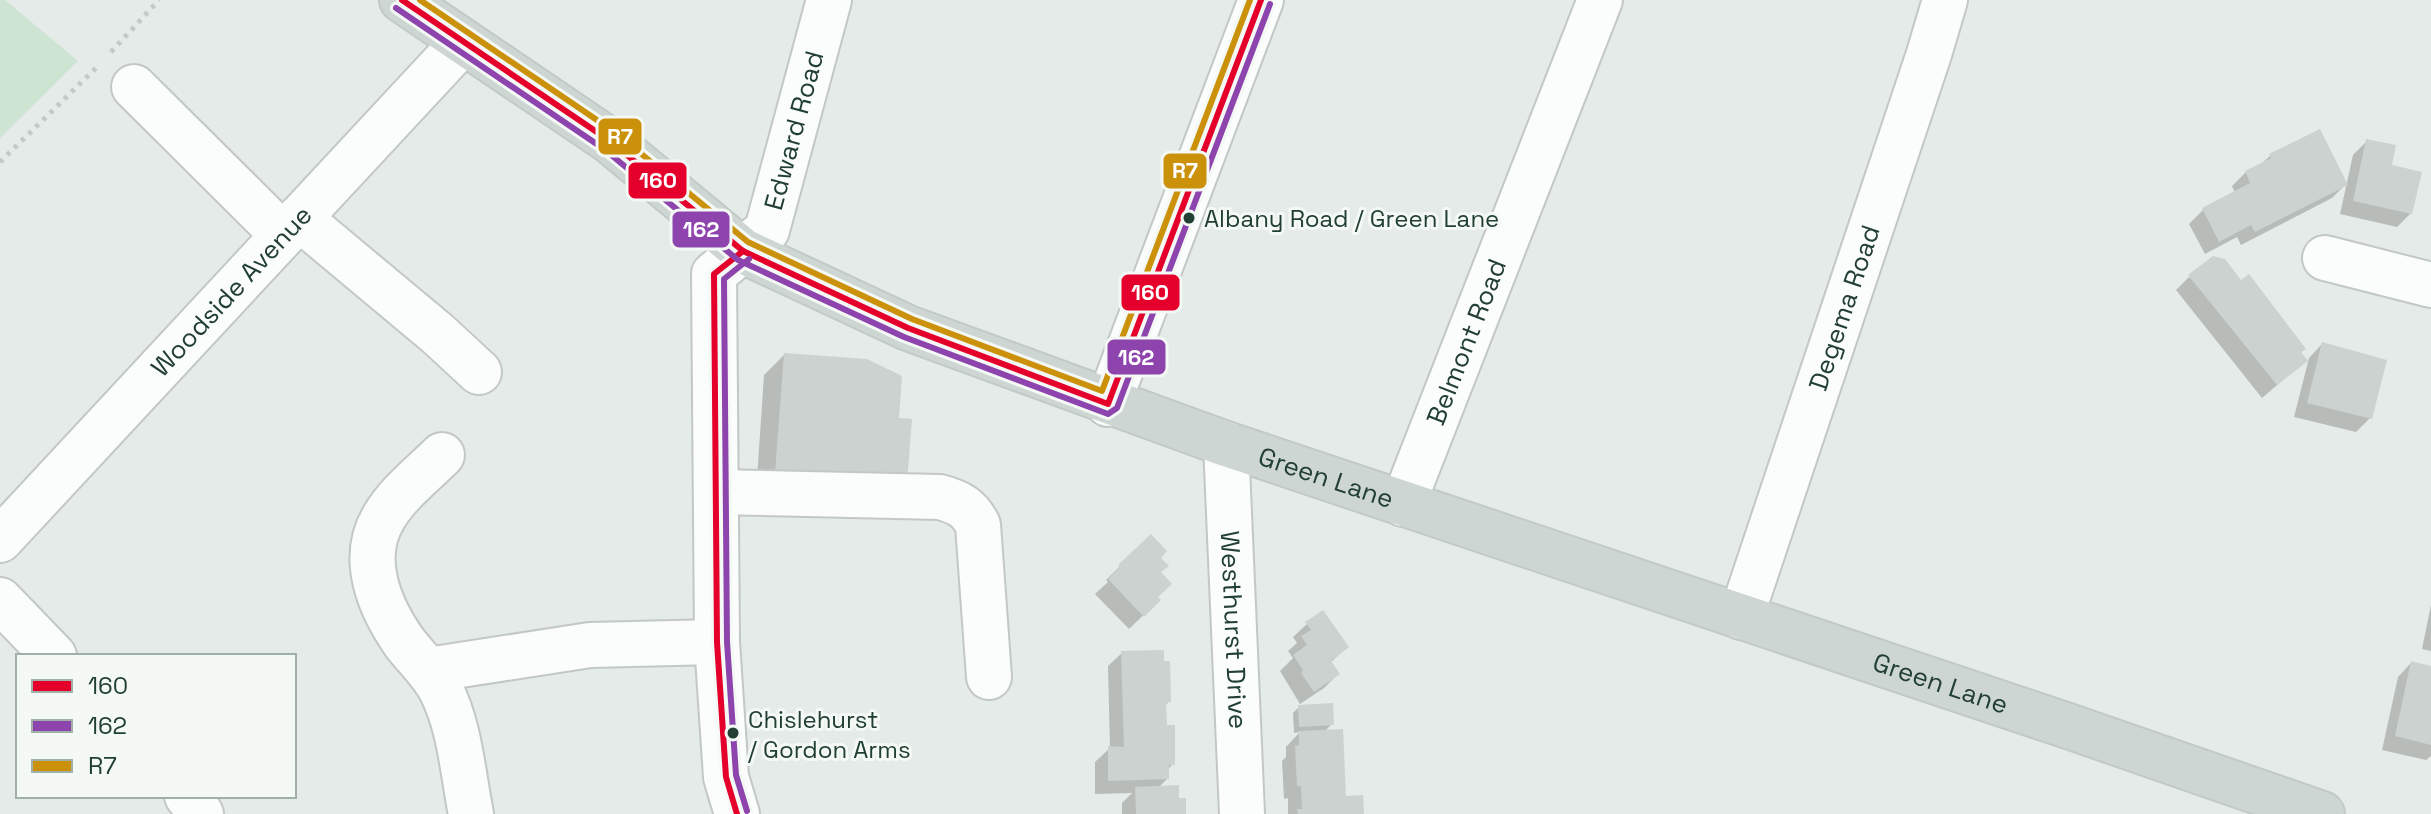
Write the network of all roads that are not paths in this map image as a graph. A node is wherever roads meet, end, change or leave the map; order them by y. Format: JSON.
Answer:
{"nodes":[{"id":1,"x":402,"y":0,"type":"edge"},
{"id":2,"x":829,"y":0,"type":"edge"},
{"id":3,"x":1261,"y":0,"type":"edge"},
{"id":4,"x":1600,"y":0,"type":"edge"},
{"id":5,"x":1945,"y":0,"type":"edge"},
{"id":6,"x":463,"y":42,"type":"junction"},
{"id":7,"x":115,"y":68,"type":"road end"},
{"id":8,"x":291,"y":227,"type":"junction"},
{"id":9,"x":743,"y":251,"type":"junction"},
{"id":10,"x":2325,"y":258,"type":"dead end"},
{"id":11,"x":2431,"y":285,"type":"edge"},
{"id":12,"x":479,"y":372,"type":"dead end"},
{"id":13,"x":1108,"y":404,"type":"junction"},
{"id":14,"x":1226,"y":444,"type":"junction"},
{"id":15,"x":442,"y":455,"type":"dead end"},
{"id":16,"x":716,"y":492,"type":"junction"},
{"id":17,"x":1403,"y":504,"type":"junction"},
{"id":18,"x":0,"y":540,"type":"edge"},
{"id":19,"x":0,"y":600,"type":"edge"},
{"id":20,"x":1741,"y":617,"type":"junction"},
{"id":21,"x":717,"y":642,"type":"junction"},
{"id":22,"x":52,"y":654,"type":"edge"},
{"id":23,"x":428,"y":670,"type":"junction"},
{"id":24,"x":989,"y":677,"type":"dead end"},
{"id":25,"x":189,"y":798,"type":"edge"},
{"id":26,"x":201,"y":814,"type":"edge"},
{"id":27,"x":471,"y":814,"type":"edge"},
{"id":28,"x":737,"y":814,"type":"edge"},
{"id":29,"x":1242,"y":814,"type":"edge"},
{"id":30,"x":2322,"y":814,"type":"edge"}],
"edges":[{"from":1,"to":6,"type":"main road","name":"Green Lane"},
{"from":2,"to":9,"type":"street","name":"Edward Road"},
{"from":3,"to":13,"type":"street"},
{"from":4,"to":17,"type":"street","name":"Belmont Road"},
{"from":5,"to":20,"type":"street","name":"Degema Road"},
{"from":6,"to":8,"type":"street","name":"Woodside Avenue"},
{"from":6,"to":9,"type":"main road","name":"Green Lane"},
{"from":7,"to":8,"type":"street"},
{"from":8,"to":12,"type":"street"},
{"from":8,"to":18,"type":"street","name":"Woodside Avenue"},
{"from":9,"to":13,"type":"main road","name":"Green Lane"},
{"from":9,"to":16,"type":"street","name":"Edward Road"},
{"from":10,"to":11,"type":"street"},
{"from":13,"to":14,"type":"main road","name":"Green Lane"},
{"from":14,"to":17,"type":"main road","name":"Green Lane"},
{"from":14,"to":29,"type":"street","name":"Westhurst Drive"},
{"from":15,"to":23,"type":"street"},
{"from":16,"to":21,"type":"street"},
{"from":16,"to":24,"type":"street"},
{"from":17,"to":20,"type":"main road","name":"Green Lane"},
{"from":19,"to":22,"type":"street"},
{"from":20,"to":30,"type":"main road","name":"Green Lane"},
{"from":21,"to":23,"type":"street"},
{"from":21,"to":28,"type":"street"},
{"from":23,"to":27,"type":"street"},
{"from":25,"to":26,"type":"street"}]}
